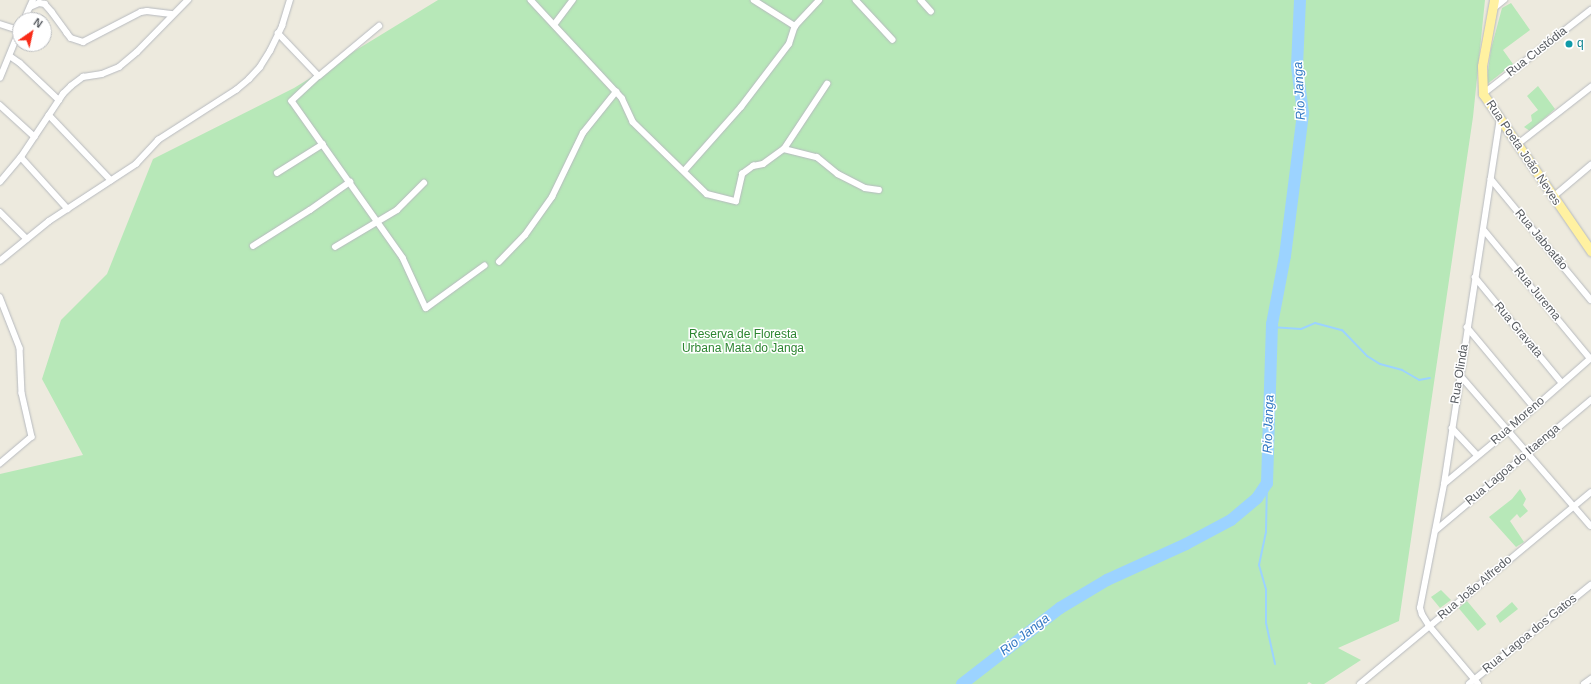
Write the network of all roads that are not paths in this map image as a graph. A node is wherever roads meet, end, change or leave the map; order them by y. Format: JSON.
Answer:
{"nodes":[{"id":1,"x":33,"y":0,"type":"edge"},
{"id":2,"x":188,"y":0,"type":"edge"},
{"id":3,"x":290,"y":0,"type":"edge"},
{"id":4,"x":531,"y":0,"type":"edge"},
{"id":5,"x":572,"y":0,"type":"edge"},
{"id":6,"x":754,"y":0,"type":"edge"},
{"id":7,"x":819,"y":0,"type":"edge"},
{"id":8,"x":856,"y":0,"type":"edge"},
{"id":9,"x":921,"y":0,"type":"edge"},
{"id":10,"x":1504,"y":0,"type":"edge"},
{"id":11,"x":1494,"y":4,"type":"edge"},
{"id":12,"x":30,"y":7,"type":"junction"},
{"id":13,"x":1591,"y":10,"type":"edge"},
{"id":14,"x":931,"y":11,"type":"dead end"},
{"id":15,"x":28,"y":12,"type":"edge"},
{"id":16,"x":173,"y":14,"type":"junction"},
{"id":17,"x":0,"y":24,"type":"edge"},
{"id":18,"x":554,"y":25,"type":"junction"},
{"id":19,"x":379,"y":26,"type":"dead end"},
{"id":20,"x":795,"y":26,"type":"junction"},
{"id":21,"x":12,"y":28,"type":"edge"},
{"id":22,"x":278,"y":33,"type":"junction"},
{"id":23,"x":893,"y":40,"type":"dead end"},
{"id":24,"x":12,"y":51,"type":"edge"},
{"id":25,"x":10,"y":56,"type":"junction"},
{"id":26,"x":319,"y":76,"type":"junction"},
{"id":27,"x":0,"y":78,"type":"edge"},
{"id":28,"x":827,"y":84,"type":"dead end"},
{"id":29,"x":1591,"y":86,"type":"edge"},
{"id":30,"x":616,"y":92,"type":"junction"},
{"id":31,"x":1483,"y":94,"type":"junction"},
{"id":32,"x":60,"y":100,"type":"junction"},
{"id":33,"x":0,"y":105,"type":"edge"},
{"id":34,"x":50,"y":115,"type":"junction"},
{"id":35,"x":1500,"y":118,"type":"junction"},
{"id":36,"x":35,"y":137,"type":"junction"},
{"id":37,"x":322,"y":144,"type":"junction"},
{"id":38,"x":1518,"y":144,"type":"junction"},
{"id":39,"x":784,"y":149,"type":"junction"},
{"id":40,"x":21,"y":157,"type":"junction"},
{"id":41,"x":1591,"y":165,"type":"edge"},
{"id":42,"x":684,"y":171,"type":"junction"},
{"id":43,"x":277,"y":173,"type":"dead end"},
{"id":44,"x":1491,"y":179,"type":"junction"},
{"id":45,"x":111,"y":180,"type":"junction"},
{"id":46,"x":0,"y":182,"type":"edge"},
{"id":47,"x":350,"y":182,"type":"junction"},
{"id":48,"x":424,"y":183,"type":"dead end"},
{"id":49,"x":879,"y":190,"type":"dead end"},
{"id":50,"x":1553,"y":197,"type":"junction"},
{"id":51,"x":68,"y":209,"type":"junction"},
{"id":52,"x":0,"y":212,"type":"edge"},
{"id":53,"x":378,"y":222,"type":"junction"},
{"id":54,"x":1484,"y":230,"type":"junction"},
{"id":55,"x":27,"y":239,"type":"junction"},
{"id":56,"x":254,"y":246,"type":"dead end"},
{"id":57,"x":1590,"y":246,"type":"edge"},
{"id":58,"x":335,"y":247,"type":"dead end"},
{"id":59,"x":0,"y":261,"type":"edge"},
{"id":60,"x":499,"y":262,"type":"dead end"},
{"id":61,"x":484,"y":266,"type":"dead end"},
{"id":62,"x":1475,"y":277,"type":"junction"},
{"id":63,"x":0,"y":297,"type":"edge"},
{"id":64,"x":1591,"y":300,"type":"edge"},
{"id":65,"x":1468,"y":326,"type":"junction"},
{"id":66,"x":1591,"y":358,"type":"edge"},
{"id":67,"x":1461,"y":376,"type":"junction"},
{"id":68,"x":1562,"y":383,"type":"junction"},
{"id":69,"x":1591,"y":400,"type":"edge"},
{"id":70,"x":1534,"y":408,"type":"junction"},
{"id":71,"x":1452,"y":428,"type":"junction"},
{"id":72,"x":1509,"y":430,"type":"junction"},
{"id":73,"x":1528,"y":452,"type":"junction"},
{"id":74,"x":1477,"y":455,"type":"junction"},
{"id":75,"x":0,"y":464,"type":"edge"},
{"id":76,"x":1444,"y":484,"type":"junction"},
{"id":77,"x":1591,"y":492,"type":"edge"},
{"id":78,"x":1575,"y":506,"type":"junction"},
{"id":79,"x":1591,"y":526,"type":"edge"},
{"id":80,"x":1435,"y":531,"type":"junction"},
{"id":81,"x":1591,"y":585,"type":"edge"},
{"id":82,"x":1429,"y":626,"type":"junction"},
{"id":83,"x":1591,"y":679,"type":"edge"},
{"id":84,"x":1474,"y":683,"type":"edge"},
{"id":85,"x":1360,"y":684,"type":"edge"},
{"id":86,"x":1584,"y":684,"type":"edge"}],
"edges":[{"from":1,"to":12,"type":"street"},
{"from":2,"to":16,"type":"street"},
{"from":3,"to":22,"type":"street"},
{"from":4,"to":18,"type":"street"},
{"from":5,"to":18,"type":"street"},
{"from":6,"to":20,"type":"street"},
{"from":7,"to":20,"type":"street"},
{"from":8,"to":23,"type":"street"},
{"from":9,"to":14,"type":"street"},
{"from":10,"to":11,"type":"street"},
{"from":11,"to":31,"type":"main road","name":"Rua Poeta João Neves"},
{"from":12,"to":15,"type":"street"},
{"from":12,"to":16,"type":"street"},
{"from":13,"to":31,"type":"street","name":"Rua Custódia"},
{"from":16,"to":32,"type":"street"},
{"from":17,"to":21,"type":"street"},
{"from":18,"to":30,"type":"street"},
{"from":19,"to":26,"type":"street"},
{"from":20,"to":42,"type":"street"},
{"from":22,"to":26,"type":"street"},
{"from":22,"to":45,"type":"street"},
{"from":24,"to":25,"type":"street"},
{"from":25,"to":27,"type":"street"},
{"from":25,"to":32,"type":"street"},
{"from":26,"to":37,"type":"street"},
{"from":28,"to":39,"type":"street"},
{"from":29,"to":38,"type":"street"},
{"from":30,"to":42,"type":"street"},
{"from":30,"to":60,"type":"street"},
{"from":31,"to":35,"type":"main road","name":"Rua Poeta João Neves"},
{"from":32,"to":34,"type":"street"},
{"from":33,"to":36,"type":"street"},
{"from":34,"to":36,"type":"street"},
{"from":34,"to":45,"type":"street"},
{"from":35,"to":38,"type":"main road","name":"Rua Poeta João Neves"},
{"from":35,"to":44,"type":"street","name":"Rua Olinda"},
{"from":36,"to":40,"type":"street"},
{"from":37,"to":43,"type":"street"},
{"from":37,"to":47,"type":"street"},
{"from":38,"to":50,"type":"main road","name":"Rua Poeta João Neves"},
{"from":39,"to":42,"type":"street"},
{"from":39,"to":49,"type":"street"},
{"from":40,"to":46,"type":"street"},
{"from":40,"to":51,"type":"street"},
{"from":41,"to":50,"type":"street"},
{"from":44,"to":54,"type":"street","name":"Rua Olinda"},
{"from":44,"to":64,"type":"street","name":"Rua Jaboatão"},
{"from":45,"to":51,"type":"street"},
{"from":47,"to":53,"type":"street"},
{"from":47,"to":56,"type":"street"},
{"from":48,"to":53,"type":"street"},
{"from":50,"to":57,"type":"main road","name":"Rua Poeta João Neves"},
{"from":51,"to":55,"type":"street"},
{"from":52,"to":55,"type":"street"},
{"from":53,"to":58,"type":"street"},
{"from":53,"to":61,"type":"street"},
{"from":54,"to":62,"type":"street","name":"Rua Olinda"},
{"from":54,"to":66,"type":"street","name":"Rua Jurema"},
{"from":55,"to":59,"type":"street"},
{"from":62,"to":65,"type":"street","name":"Rua Olinda"},
{"from":62,"to":68,"type":"street","name":"Rua Gravata"},
{"from":63,"to":75,"type":"street"},
{"from":65,"to":67,"type":"street","name":"Rua Olinda"},
{"from":65,"to":70,"type":"street"},
{"from":66,"to":68,"type":"street","name":"Rua Moreno"},
{"from":67,"to":71,"type":"street","name":"Rua Olinda"},
{"from":67,"to":72,"type":"street"},
{"from":68,"to":70,"type":"street","name":"Rua Moreno"},
{"from":69,"to":73,"type":"street","name":"Rua Lagoa do Itaenga"},
{"from":70,"to":72,"type":"street","name":"Rua Moreno"},
{"from":71,"to":74,"type":"street"},
{"from":71,"to":76,"type":"street","name":"Rua Olinda"},
{"from":72,"to":73,"type":"street"},
{"from":72,"to":74,"type":"street","name":"Rua Moreno"},
{"from":73,"to":78,"type":"street"},
{"from":73,"to":80,"type":"street","name":"Rua Lagoa do Itaenga"},
{"from":74,"to":76,"type":"street","name":"Rua Moreno"},
{"from":76,"to":80,"type":"street","name":"Rua Olinda"},
{"from":77,"to":78,"type":"street","name":"Rua João Alfredo"},
{"from":78,"to":79,"type":"street"},
{"from":78,"to":82,"type":"street","name":"Rua João Alfredo"},
{"from":80,"to":82,"type":"street","name":"Rua Olinda"},
{"from":81,"to":84,"type":"street","name":"Rua Lagoa dos Gatos"},
{"from":82,"to":84,"type":"street","name":"Rua Olinda"},
{"from":82,"to":85,"type":"street","name":"Rua João Alfredo"},
{"from":83,"to":86,"type":"street"}]}
